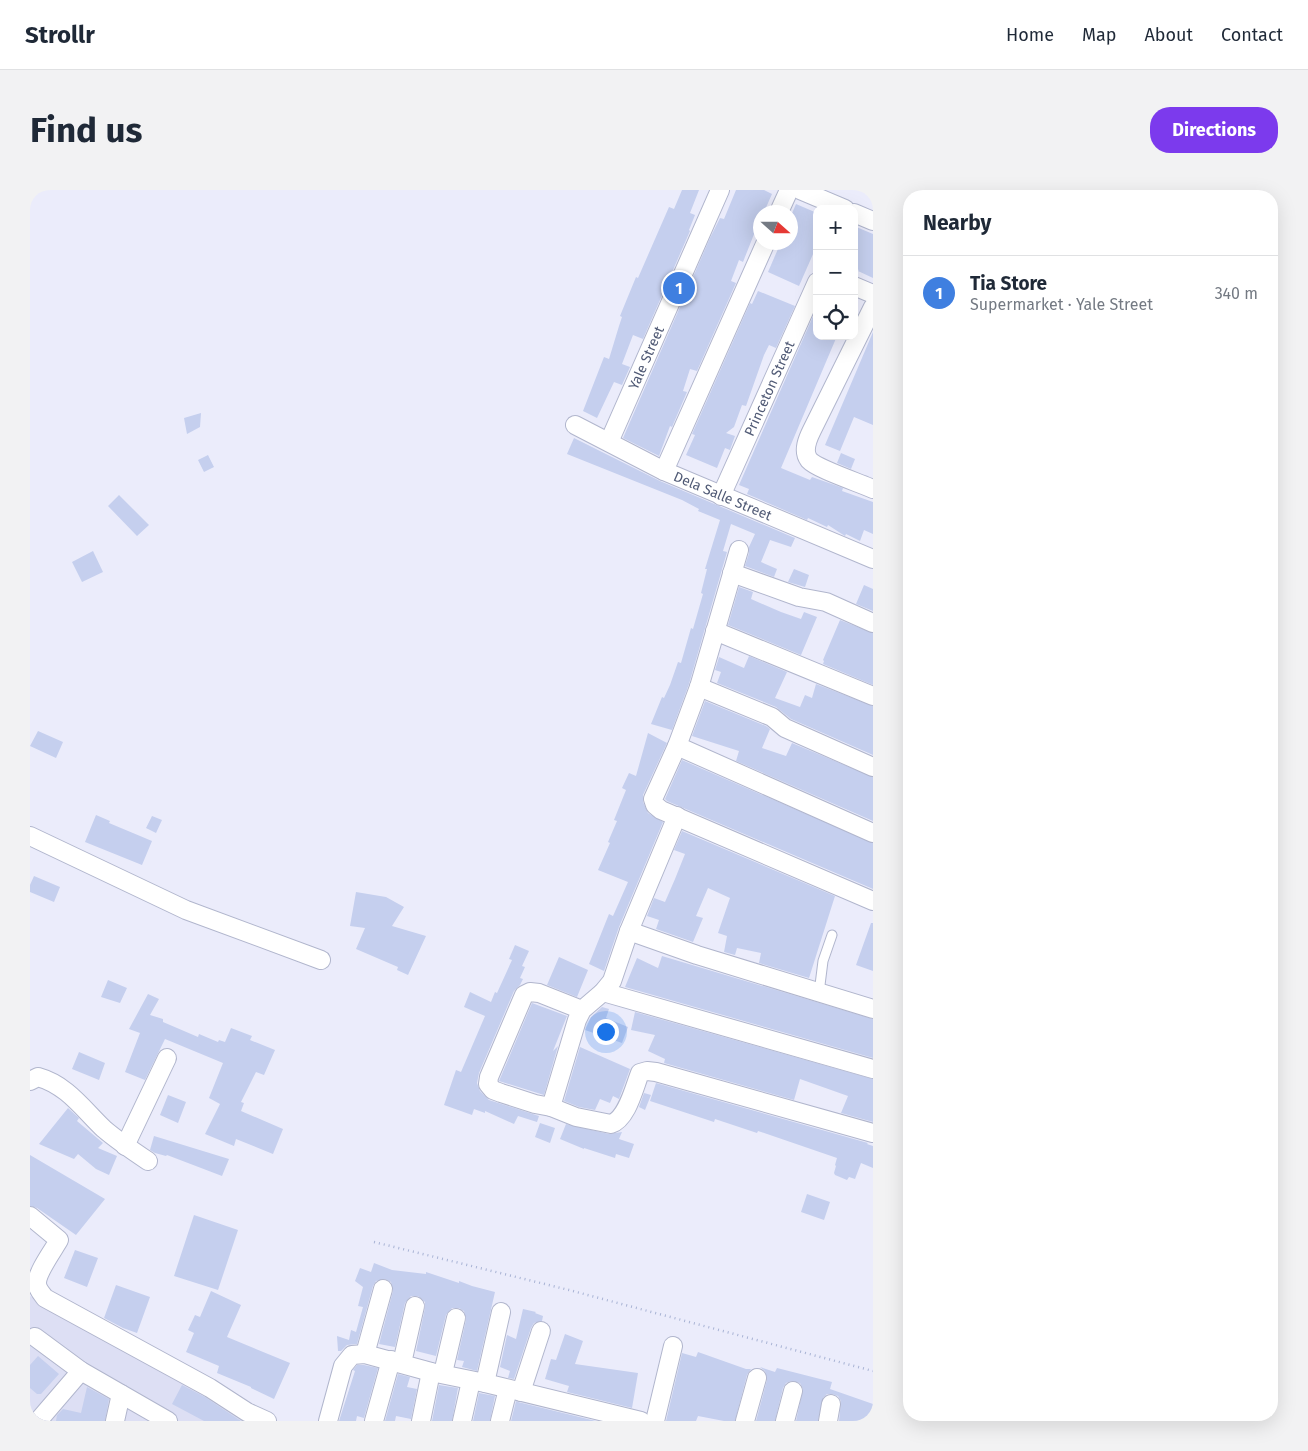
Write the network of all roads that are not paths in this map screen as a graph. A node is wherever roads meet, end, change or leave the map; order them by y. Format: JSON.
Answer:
{"nodes":[{"id":1,"x":720,"y":190,"type":"edge"},
{"id":2,"x":789,"y":190,"type":"edge"},
{"id":3,"x":800,"y":190,"type":"edge"},
{"id":4,"x":782,"y":205,"type":"edge"},
{"id":5,"x":836,"y":205,"type":"edge"},
{"id":6,"x":858,"y":214,"type":"edge"},
{"id":7,"x":873,"y":220,"type":"edge"},
{"id":8,"x":762,"y":250,"type":"edge"},
{"id":9,"x":858,"y":288,"type":"edge"},
{"id":10,"x":813,"y":291,"type":"edge"},
{"id":11,"x":873,"y":294,"type":"edge"},
{"id":12,"x":873,"y":307,"type":"edge"},
{"id":13,"x":575,"y":425,"type":"dead end"},
{"id":14,"x":609,"y":442,"type":"junction"},
{"id":15,"x":664,"y":471,"type":"junction"},
{"id":16,"x":873,"y":489,"type":"edge"},
{"id":17,"x":721,"y":496,"type":"junction"},
{"id":18,"x":739,"y":550,"type":"dead end"},
{"id":19,"x":873,"y":559,"type":"edge"},
{"id":20,"x":732,"y":573,"type":"junction"},
{"id":21,"x":873,"y":622,"type":"edge"},
{"id":22,"x":715,"y":631,"type":"junction"},
{"id":23,"x":699,"y":687,"type":"junction"},
{"id":24,"x":873,"y":696,"type":"edge"},
{"id":25,"x":677,"y":746,"type":"junction"},
{"id":26,"x":873,"y":767,"type":"edge"},
{"id":27,"x":677,"y":816,"type":"junction"},
{"id":28,"x":873,"y":832,"type":"edge"},
{"id":29,"x":30,"y":836,"type":"edge"},
{"id":30,"x":873,"y":901,"type":"edge"},
{"id":31,"x":629,"y":931,"type":"junction"},
{"id":32,"x":832,"y":935,"type":"dead end"},
{"id":33,"x":321,"y":960,"type":"dead end"},
{"id":34,"x":603,"y":992,"type":"junction"},
{"id":35,"x":819,"y":993,"type":"junction"},
{"id":36,"x":873,"y":1009,"type":"edge"},
{"id":37,"x":582,"y":1010,"type":"junction"},
{"id":38,"x":167,"y":1058,"type":"dead end"},
{"id":39,"x":873,"y":1069,"type":"edge"},
{"id":40,"x":30,"y":1081,"type":"edge"},
{"id":41,"x":551,"y":1107,"type":"junction"},
{"id":42,"x":873,"y":1133,"type":"edge"},
{"id":43,"x":125,"y":1146,"type":"junction"},
{"id":44,"x":148,"y":1161,"type":"dead end"},
{"id":45,"x":30,"y":1216,"type":"edge"},
{"id":46,"x":384,"y":1289,"type":"dead end"},
{"id":47,"x":415,"y":1306,"type":"dead end"},
{"id":48,"x":500,"y":1312,"type":"dead end"},
{"id":49,"x":456,"y":1318,"type":"dead end"},
{"id":50,"x":541,"y":1331,"type":"dead end"},
{"id":51,"x":35,"y":1337,"type":"dead end"},
{"id":52,"x":673,"y":1346,"type":"dead end"},
{"id":53,"x":364,"y":1354,"type":"junction"},
{"id":54,"x":397,"y":1362,"type":"junction"},
{"id":55,"x":81,"y":1371,"type":"junction"},
{"id":56,"x":437,"y":1372,"type":"junction"},
{"id":57,"x":757,"y":1378,"type":"dead end"},
{"id":58,"x":478,"y":1382,"type":"junction"},
{"id":59,"x":515,"y":1390,"type":"junction"},
{"id":60,"x":793,"y":1391,"type":"dead end"},
{"id":61,"x":121,"y":1394,"type":"junction"},
{"id":62,"x":589,"y":1415,"type":"edge"},
{"id":63,"x":38,"y":1421,"type":"edge"},
{"id":64,"x":115,"y":1421,"type":"edge"},
{"id":65,"x":168,"y":1421,"type":"edge"},
{"id":66,"x":267,"y":1421,"type":"edge"},
{"id":67,"x":328,"y":1421,"type":"edge"},
{"id":68,"x":374,"y":1421,"type":"edge"},
{"id":69,"x":420,"y":1421,"type":"edge"},
{"id":70,"x":462,"y":1421,"type":"edge"},
{"id":71,"x":500,"y":1421,"type":"edge"},
{"id":72,"x":637,"y":1421,"type":"edge"},
{"id":73,"x":655,"y":1421,"type":"edge"},
{"id":74,"x":745,"y":1421,"type":"edge"},
{"id":75,"x":785,"y":1421,"type":"edge"}],
"edges":[{"from":1,"to":14,"type":"street","name":"Yale Street"},
{"from":2,"to":4,"type":"street"},
{"from":3,"to":5,"type":"street"},
{"from":6,"to":7,"type":"street"},
{"from":8,"to":15,"type":"street"},
{"from":9,"to":11,"type":"street"},
{"from":10,"to":17,"type":"street","name":"Princeton Street"},
{"from":12,"to":16,"type":"street"},
{"from":13,"to":14,"type":"street","name":"Dela Salle Street"},
{"from":14,"to":15,"type":"street","name":"Dela Salle Street"},
{"from":15,"to":17,"type":"street","name":"Dela Salle Street"},
{"from":17,"to":19,"type":"street","name":"Dela Salle Street"},
{"from":18,"to":20,"type":"street"},
{"from":20,"to":21,"type":"street"},
{"from":20,"to":22,"type":"street"},
{"from":22,"to":23,"type":"street"},
{"from":22,"to":24,"type":"street"},
{"from":23,"to":25,"type":"street"},
{"from":23,"to":26,"type":"street"},
{"from":25,"to":27,"type":"street"},
{"from":25,"to":28,"type":"street"},
{"from":27,"to":30,"type":"street"},
{"from":27,"to":31,"type":"street"},
{"from":29,"to":33,"type":"street"},
{"from":31,"to":34,"type":"street"},
{"from":31,"to":35,"type":"street"},
{"from":32,"to":35,"type":"lane"},
{"from":34,"to":37,"type":"street"},
{"from":34,"to":39,"type":"street"},
{"from":35,"to":36,"type":"street"},
{"from":37,"to":41,"type":"street"},
{"from":37,"to":41,"type":"street"},
{"from":38,"to":43,"type":"street"},
{"from":40,"to":43,"type":"street"},
{"from":41,"to":42,"type":"street"},
{"from":43,"to":44,"type":"street"},
{"from":45,"to":66,"type":"street"},
{"from":46,"to":53,"type":"street"},
{"from":47,"to":54,"type":"street"},
{"from":48,"to":58,"type":"street"},
{"from":49,"to":56,"type":"street"},
{"from":50,"to":59,"type":"street"},
{"from":51,"to":55,"type":"street"},
{"from":52,"to":73,"type":"street"},
{"from":53,"to":54,"type":"street"},
{"from":53,"to":67,"type":"street"},
{"from":54,"to":56,"type":"street"},
{"from":54,"to":68,"type":"street"},
{"from":55,"to":61,"type":"street"},
{"from":55,"to":63,"type":"street"},
{"from":56,"to":58,"type":"street"},
{"from":56,"to":69,"type":"street"},
{"from":57,"to":74,"type":"street"},
{"from":58,"to":59,"type":"street"},
{"from":58,"to":70,"type":"street"},
{"from":59,"to":62,"type":"street"},
{"from":59,"to":71,"type":"street"},
{"from":60,"to":75,"type":"street"},
{"from":61,"to":64,"type":"street"},
{"from":61,"to":65,"type":"street"},
{"from":62,"to":72,"type":"street"}]}
